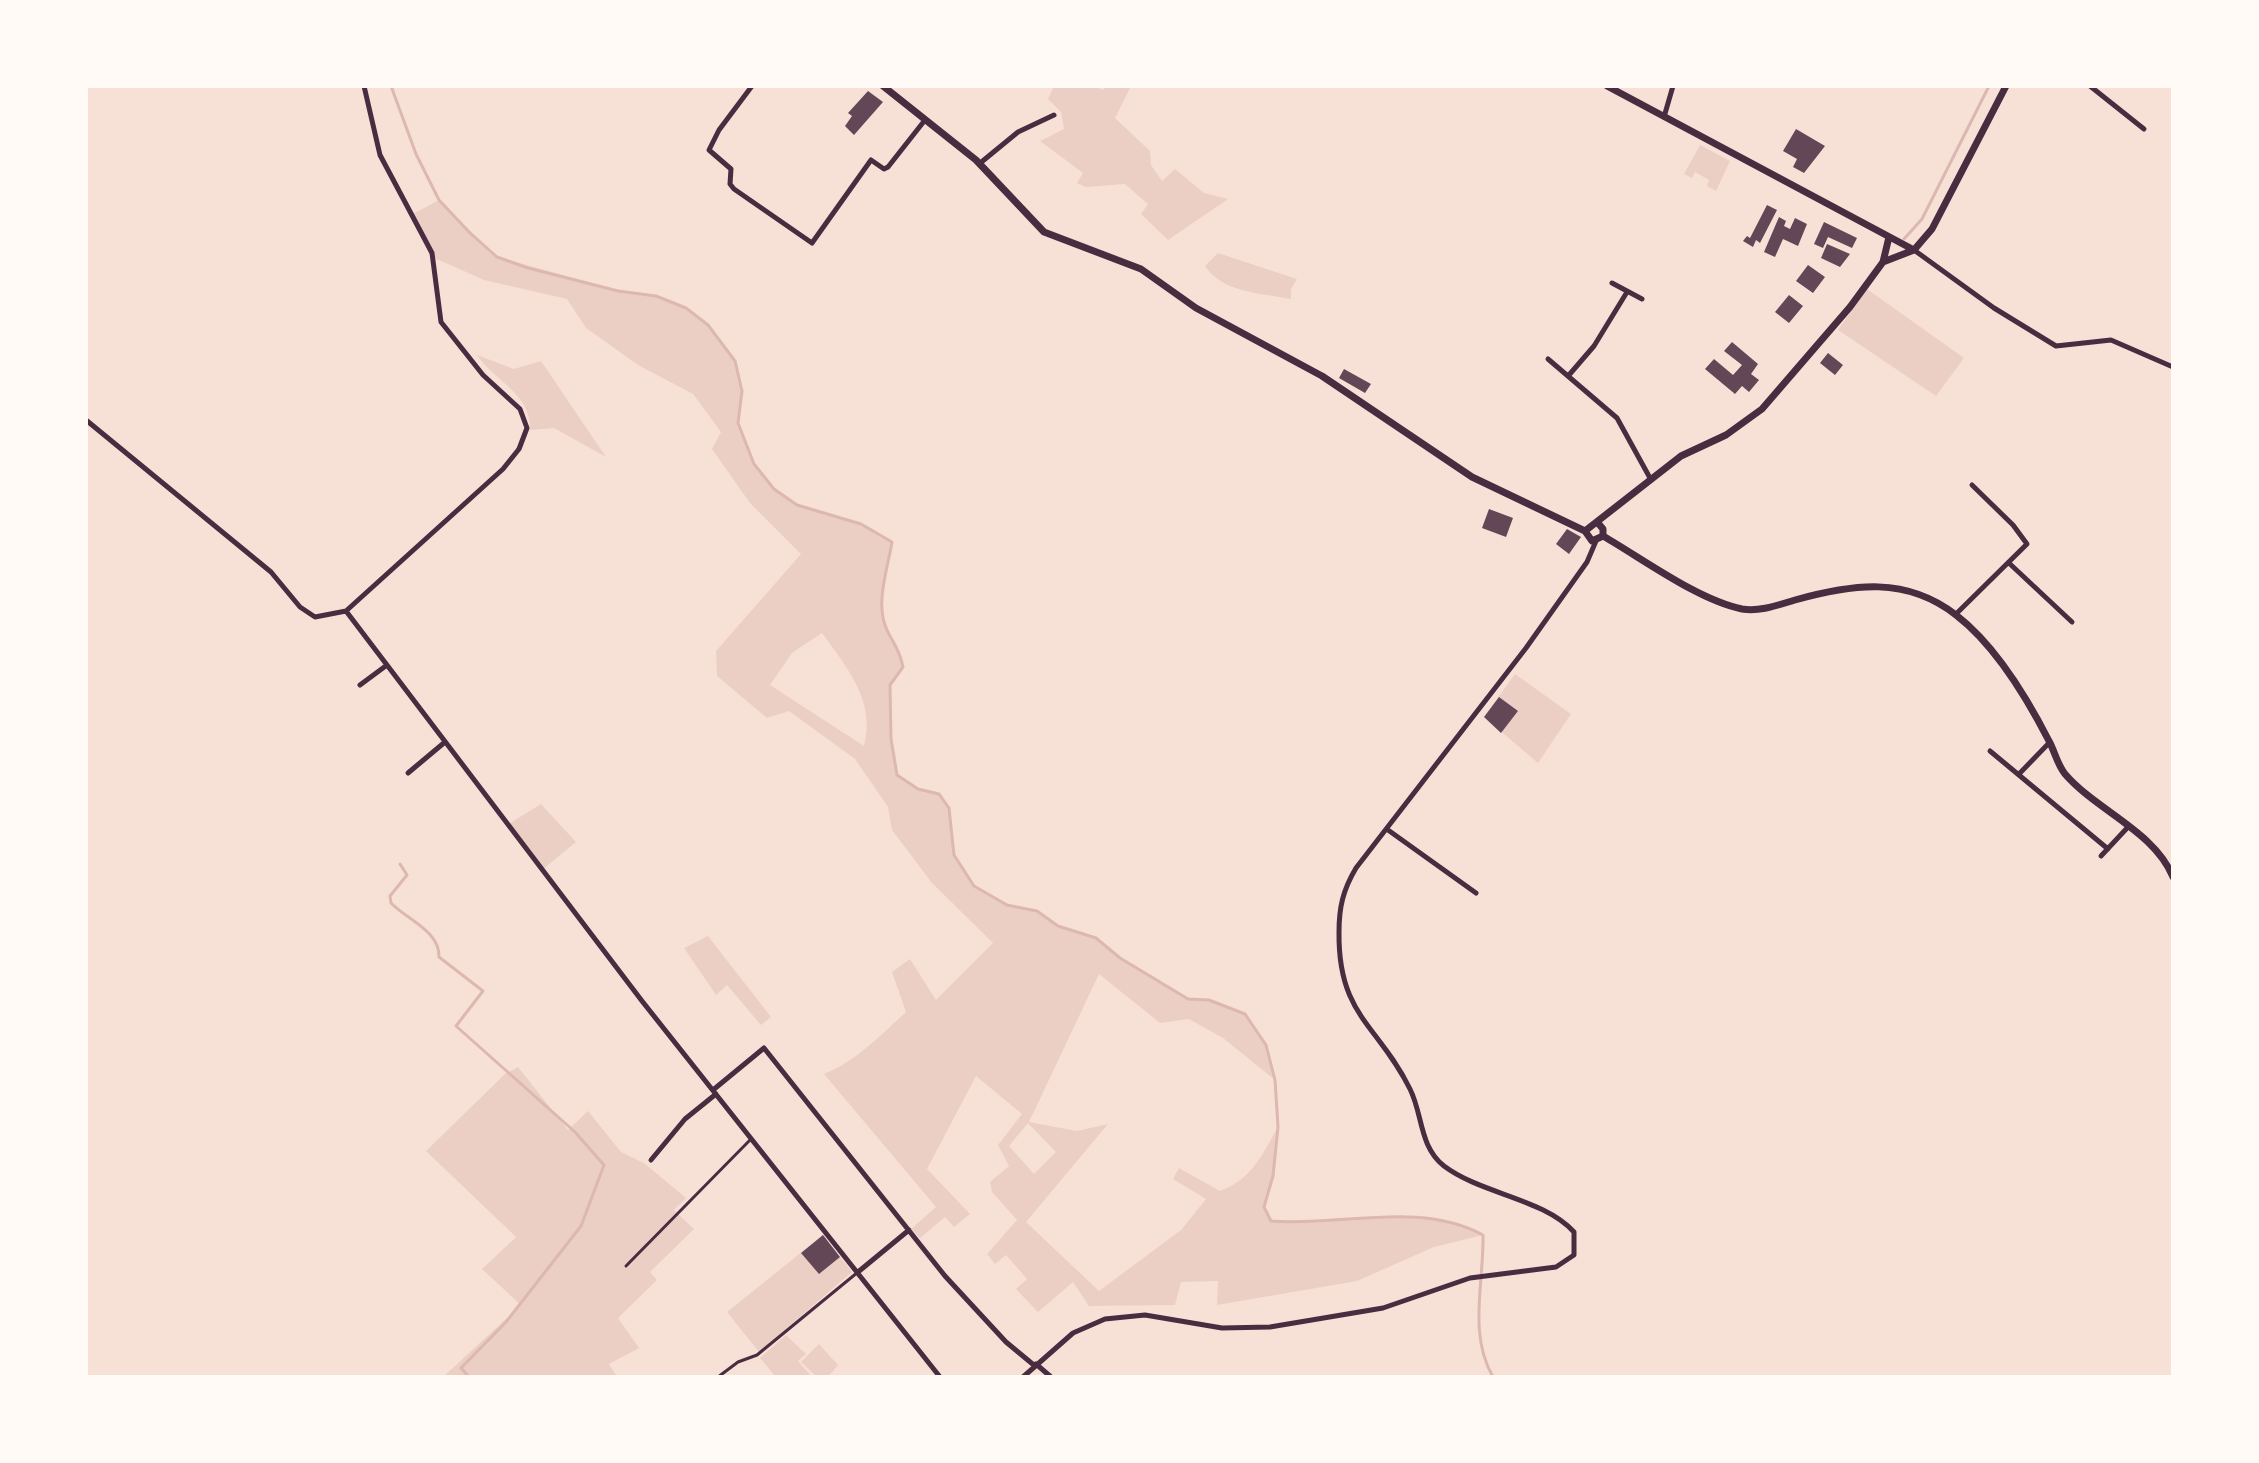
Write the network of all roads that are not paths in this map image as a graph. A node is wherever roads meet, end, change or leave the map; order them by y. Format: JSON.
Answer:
{"nodes":[{"id":1,"x":364,"y":86,"type":"edge"},
{"id":2,"x":752,"y":86,"type":"edge"},
{"id":3,"x":883,"y":86,"type":"edge"},
{"id":4,"x":1607,"y":86,"type":"edge"},
{"id":5,"x":1673,"y":86,"type":"edge"},
{"id":6,"x":2006,"y":86,"type":"edge"},
{"id":7,"x":2090,"y":86,"type":"edge"},
{"id":8,"x":1054,"y":115,"type":"dead end"},
{"id":9,"x":1664,"y":117,"type":"junction"},
{"id":10,"x":925,"y":120,"type":"junction"},
{"id":11,"x":2144,"y":129,"type":"dead end"},
{"id":12,"x":979,"y":164,"type":"junction"},
{"id":13,"x":1889,"y":237,"type":"junction"},
{"id":14,"x":1914,"y":250,"type":"junction"},
{"id":15,"x":1883,"y":262,"type":"junction"},
{"id":16,"x":1612,"y":283,"type":"dead end"},
{"id":17,"x":1627,"y":292,"type":"junction"},
{"id":18,"x":1642,"y":299,"type":"dead end"},
{"id":19,"x":1548,"y":359,"type":"dead end"},
{"id":20,"x":2173,"y":367,"type":"edge"},
{"id":21,"x":1569,"y":375,"type":"junction"},
{"id":22,"x":86,"y":420,"type":"edge"},
{"id":23,"x":1650,"y":478,"type":"junction"},
{"id":24,"x":1972,"y":485,"type":"dead end"},
{"id":25,"x":1598,"y":523,"type":"junction"},
{"id":26,"x":1585,"y":531,"type":"junction"},
{"id":27,"x":1596,"y":539,"type":"junction"},
{"id":28,"x":2010,"y":564,"type":"junction"},
{"id":29,"x":346,"y":611,"type":"junction"},
{"id":30,"x":1956,"y":614,"type":"junction"},
{"id":31,"x":2072,"y":622,"type":"dead end"},
{"id":32,"x":387,"y":665,"type":"junction"},
{"id":33,"x":360,"y":685,"type":"dead end"},
{"id":34,"x":445,"y":742,"type":"junction"},
{"id":35,"x":2050,"y":742,"type":"junction"},
{"id":36,"x":1990,"y":751,"type":"dead end"},
{"id":37,"x":408,"y":773,"type":"dead end"},
{"id":38,"x":2019,"y":774,"type":"junction"},
{"id":39,"x":2128,"y":827,"type":"junction"},
{"id":40,"x":1388,"y":830,"type":"junction"},
{"id":41,"x":2108,"y":849,"type":"junction"},
{"id":42,"x":2101,"y":856,"type":"dead end"},
{"id":43,"x":2173,"y":877,"type":"edge"},
{"id":44,"x":1476,"y":893,"type":"dead end"},
{"id":45,"x":715,"y":1092,"type":"junction"},
{"id":46,"x":753,"y":1137,"type":"junction"},
{"id":47,"x":651,"y":1160,"type":"dead end"},
{"id":48,"x":909,"y":1230,"type":"junction"},
{"id":49,"x":626,"y":1266,"type":"dead end"},
{"id":50,"x":858,"y":1272,"type":"junction"},
{"id":51,"x":1036,"y":1365,"type":"junction"},
{"id":52,"x":718,"y":1377,"type":"edge"},
{"id":53,"x":940,"y":1377,"type":"edge"},
{"id":54,"x":1023,"y":1377,"type":"edge"},
{"id":55,"x":1051,"y":1377,"type":"edge"}],
"edges":[{"from":1,"to":29,"type":"street"},
{"from":2,"to":10,"type":"street"},
{"from":3,"to":10,"type":"street"},
{"from":4,"to":9,"type":"street"},
{"from":5,"to":9,"type":"street"},
{"from":6,"to":14,"type":"street"},
{"from":7,"to":11,"type":"street"},
{"from":8,"to":12,"type":"street"},
{"from":9,"to":13,"type":"street"},
{"from":10,"to":12,"type":"street"},
{"from":12,"to":26,"type":"street"},
{"from":13,"to":14,"type":"street"},
{"from":13,"to":15,"type":"street"},
{"from":14,"to":15,"type":"street"},
{"from":14,"to":20,"type":"street"},
{"from":15,"to":23,"type":"street"},
{"from":16,"to":17,"type":"street"},
{"from":17,"to":18,"type":"street"},
{"from":17,"to":21,"type":"street"},
{"from":19,"to":21,"type":"street"},
{"from":21,"to":23,"type":"street"},
{"from":22,"to":29,"type":"street"},
{"from":23,"to":25,"type":"street"},
{"from":24,"to":28,"type":"street"},
{"from":25,"to":26,"type":"street"},
{"from":25,"to":27,"type":"street"},
{"from":26,"to":27,"type":"street"},
{"from":27,"to":30,"type":"street"},
{"from":27,"to":40,"type":"street"},
{"from":28,"to":30,"type":"street"},
{"from":28,"to":31,"type":"street"},
{"from":29,"to":32,"type":"street"},
{"from":30,"to":35,"type":"street"},
{"from":32,"to":33,"type":"street"},
{"from":32,"to":34,"type":"street"},
{"from":34,"to":37,"type":"street"},
{"from":34,"to":45,"type":"street"},
{"from":35,"to":38,"type":"street"},
{"from":35,"to":39,"type":"street"},
{"from":36,"to":38,"type":"street"},
{"from":38,"to":41,"type":"street"},
{"from":39,"to":41,"type":"street"},
{"from":39,"to":43,"type":"street"},
{"from":40,"to":44,"type":"street"},
{"from":40,"to":51,"type":"street"},
{"from":41,"to":42,"type":"street"},
{"from":45,"to":46,"type":"street"},
{"from":45,"to":47,"type":"street"},
{"from":45,"to":48,"type":"street"},
{"from":46,"to":49,"type":"lane"},
{"from":46,"to":50,"type":"street"},
{"from":48,"to":50,"type":"street"},
{"from":48,"to":51,"type":"street"},
{"from":50,"to":52,"type":"lane"},
{"from":50,"to":53,"type":"street"},
{"from":51,"to":54,"type":"street"},
{"from":51,"to":55,"type":"street"}]}
